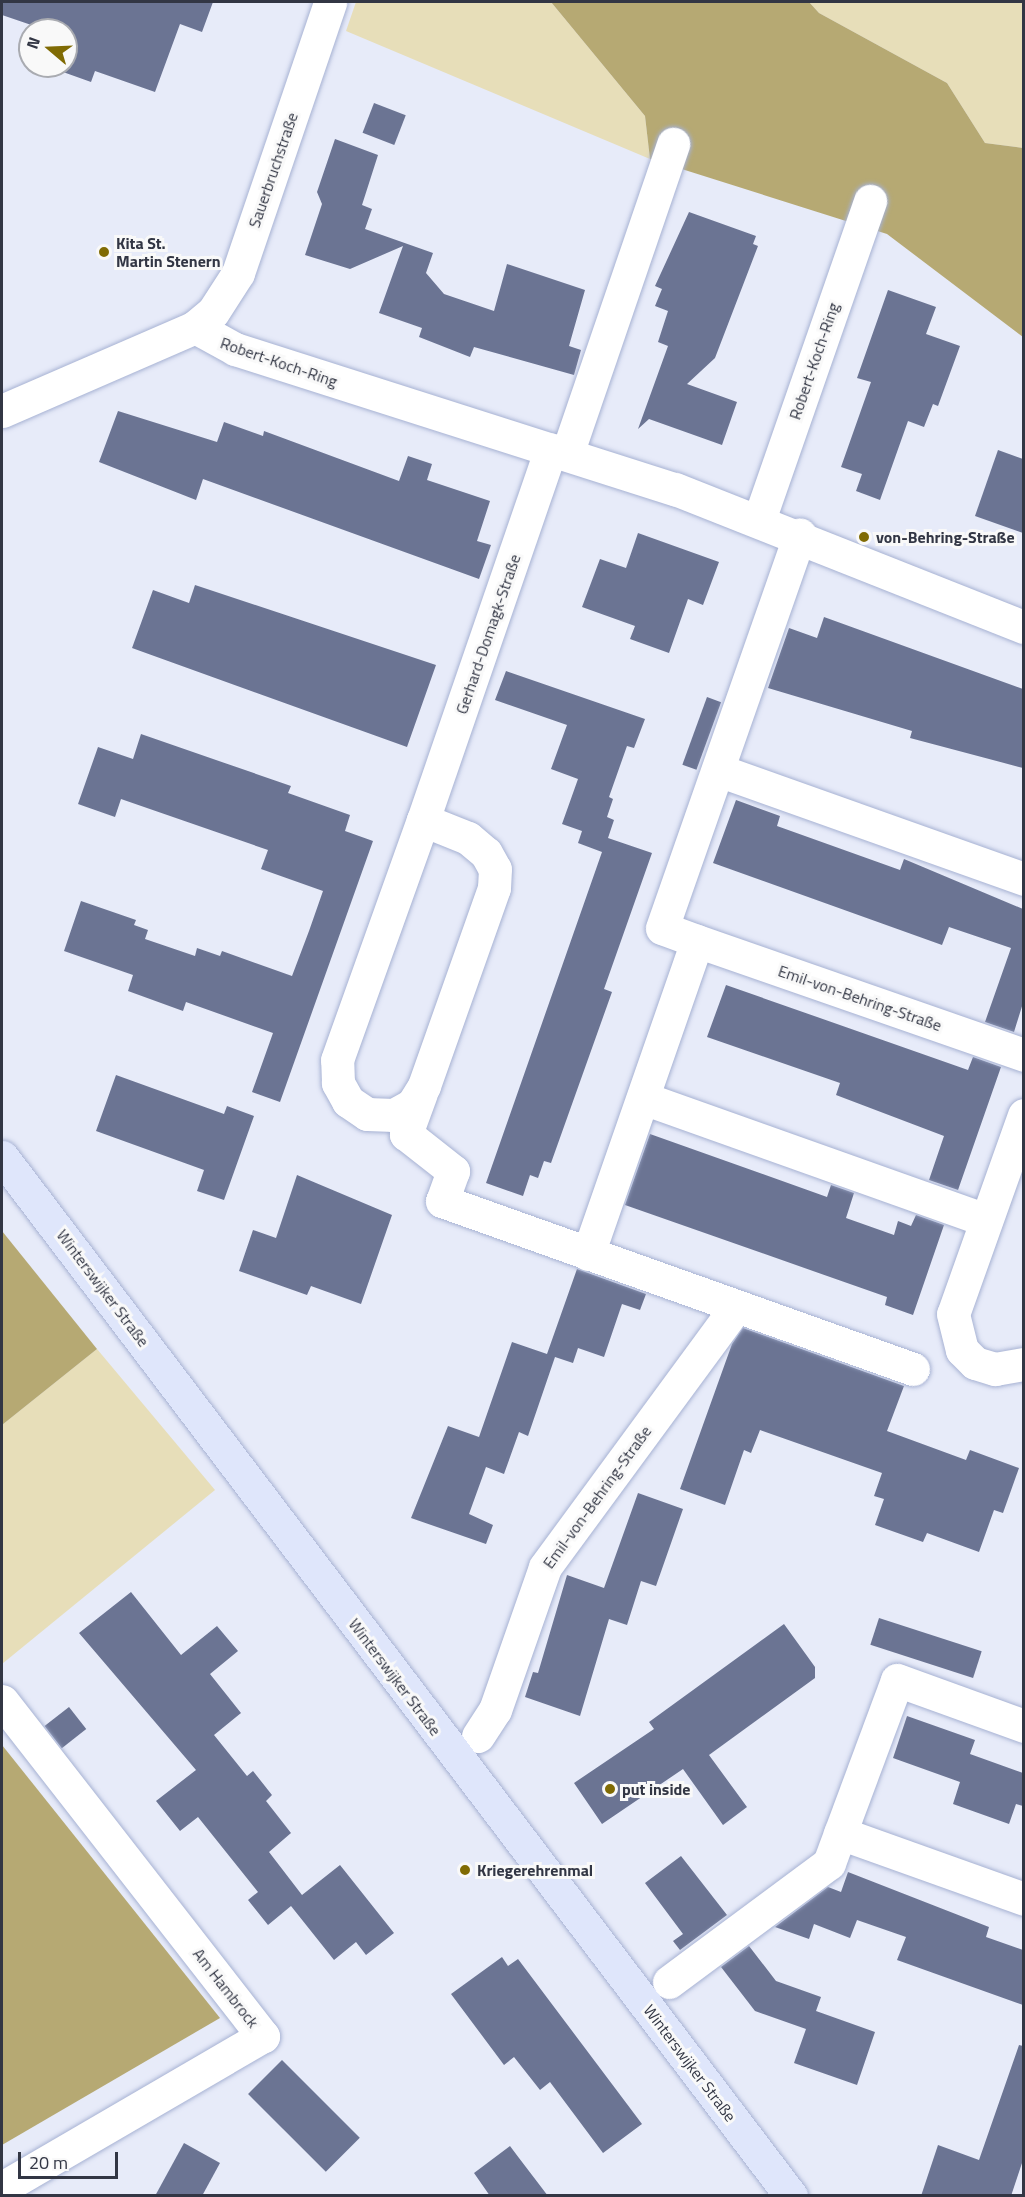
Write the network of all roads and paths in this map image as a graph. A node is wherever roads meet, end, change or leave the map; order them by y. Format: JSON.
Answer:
{"nodes":[{"id":1,"x":330,"y":2,"type":"edge"},
{"id":2,"x":673,"y":144,"type":"dead end"},
{"id":3,"x":870,"y":201,"type":"dead end"},
{"id":4,"x":195,"y":327,"type":"junction"},
{"id":5,"x":2,"y":411,"type":"edge"},
{"id":6,"x":559,"y":451,"type":"junction"},
{"id":7,"x":759,"y":520,"type":"junction"},
{"id":8,"x":800,"y":535,"type":"junction"},
{"id":9,"x":1023,"y":627,"type":"edge"},
{"id":10,"x":718,"y":770,"type":"junction"},
{"id":11,"x":423,"y":820,"type":"junction"},
{"id":12,"x":1023,"y":879,"type":"edge"},
{"id":13,"x":697,"y":941,"type":"junction"},
{"id":14,"x":1023,"y":1055,"type":"edge"},
{"id":15,"x":424,"y":1086,"type":"junction"},
{"id":16,"x":643,"y":1098,"type":"junction"},
{"id":17,"x":1023,"y":1114,"type":"edge"},
{"id":18,"x":2,"y":1157,"type":"edge"},
{"id":19,"x":986,"y":1220,"type":"junction"},
{"id":20,"x":588,"y":1254,"type":"junction"},
{"id":21,"x":735,"y":1308,"type":"junction"},
{"id":22,"x":1023,"y":1364,"type":"edge"},
{"id":23,"x":913,"y":1370,"type":"dead end"},
{"id":24,"x":2,"y":1701,"type":"edge"},
{"id":25,"x":1023,"y":1726,"type":"edge"},
{"id":26,"x":478,"y":1736,"type":"dead end"},
{"id":27,"x":840,"y":1833,"type":"junction"},
{"id":28,"x":1023,"y":1899,"type":"edge"},
{"id":29,"x":669,"y":1982,"type":"dead end"},
{"id":30,"x":2,"y":2188,"type":"edge"},
{"id":31,"x":791,"y":2196,"type":"edge"}],
"edges":[{"from":1,"to":4,"type":"street","name":"Sauerbruchstraße"},
{"from":2,"to":6,"type":"street"},
{"from":3,"to":7,"type":"street","name":"Robert-Koch-Ring"},
{"from":4,"to":5,"type":"street"},
{"from":4,"to":6,"type":"street","name":"Robert-Koch-Ring"},
{"from":6,"to":7,"type":"street","name":"Robert-Koch-Ring"},
{"from":6,"to":11,"type":"street","name":"Gerhard-Domagk-Straße"},
{"from":7,"to":8,"type":"street","name":"Robert-Koch-Ring"},
{"from":8,"to":9,"type":"street","name":"Robert-Koch-Ring"},
{"from":8,"to":10,"type":"street","name":"Emil-von-Behring-Straße"},
{"from":10,"to":12,"type":"street"},
{"from":10,"to":13,"type":"street","name":"Emil-von-Behring-Straße"},
{"from":11,"to":15,"type":"street","name":"Gerhard-Domagk-Straße"},
{"from":11,"to":15,"type":"street","name":"Gerhard-Domagk-Straße"},
{"from":13,"to":14,"type":"street","name":"Emil-von-Behring-Straße"},
{"from":13,"to":16,"type":"street"},
{"from":15,"to":20,"type":"street","name":"Gerhard-Domagk-Straße"},
{"from":16,"to":19,"type":"street"},
{"from":16,"to":20,"type":"street"},
{"from":17,"to":19,"type":"street"},
{"from":18,"to":31,"type":"main road","name":"Winterswijker Straße"},
{"from":19,"to":22,"type":"street"},
{"from":20,"to":21,"type":"street"},
{"from":21,"to":23,"type":"street"},
{"from":21,"to":26,"type":"street","name":"Emil-von-Behring-Straße"},
{"from":24,"to":30,"type":"street","name":"Am Hambrock"},
{"from":25,"to":27,"type":"street"},
{"from":27,"to":28,"type":"street"},
{"from":27,"to":29,"type":"street"}]}
